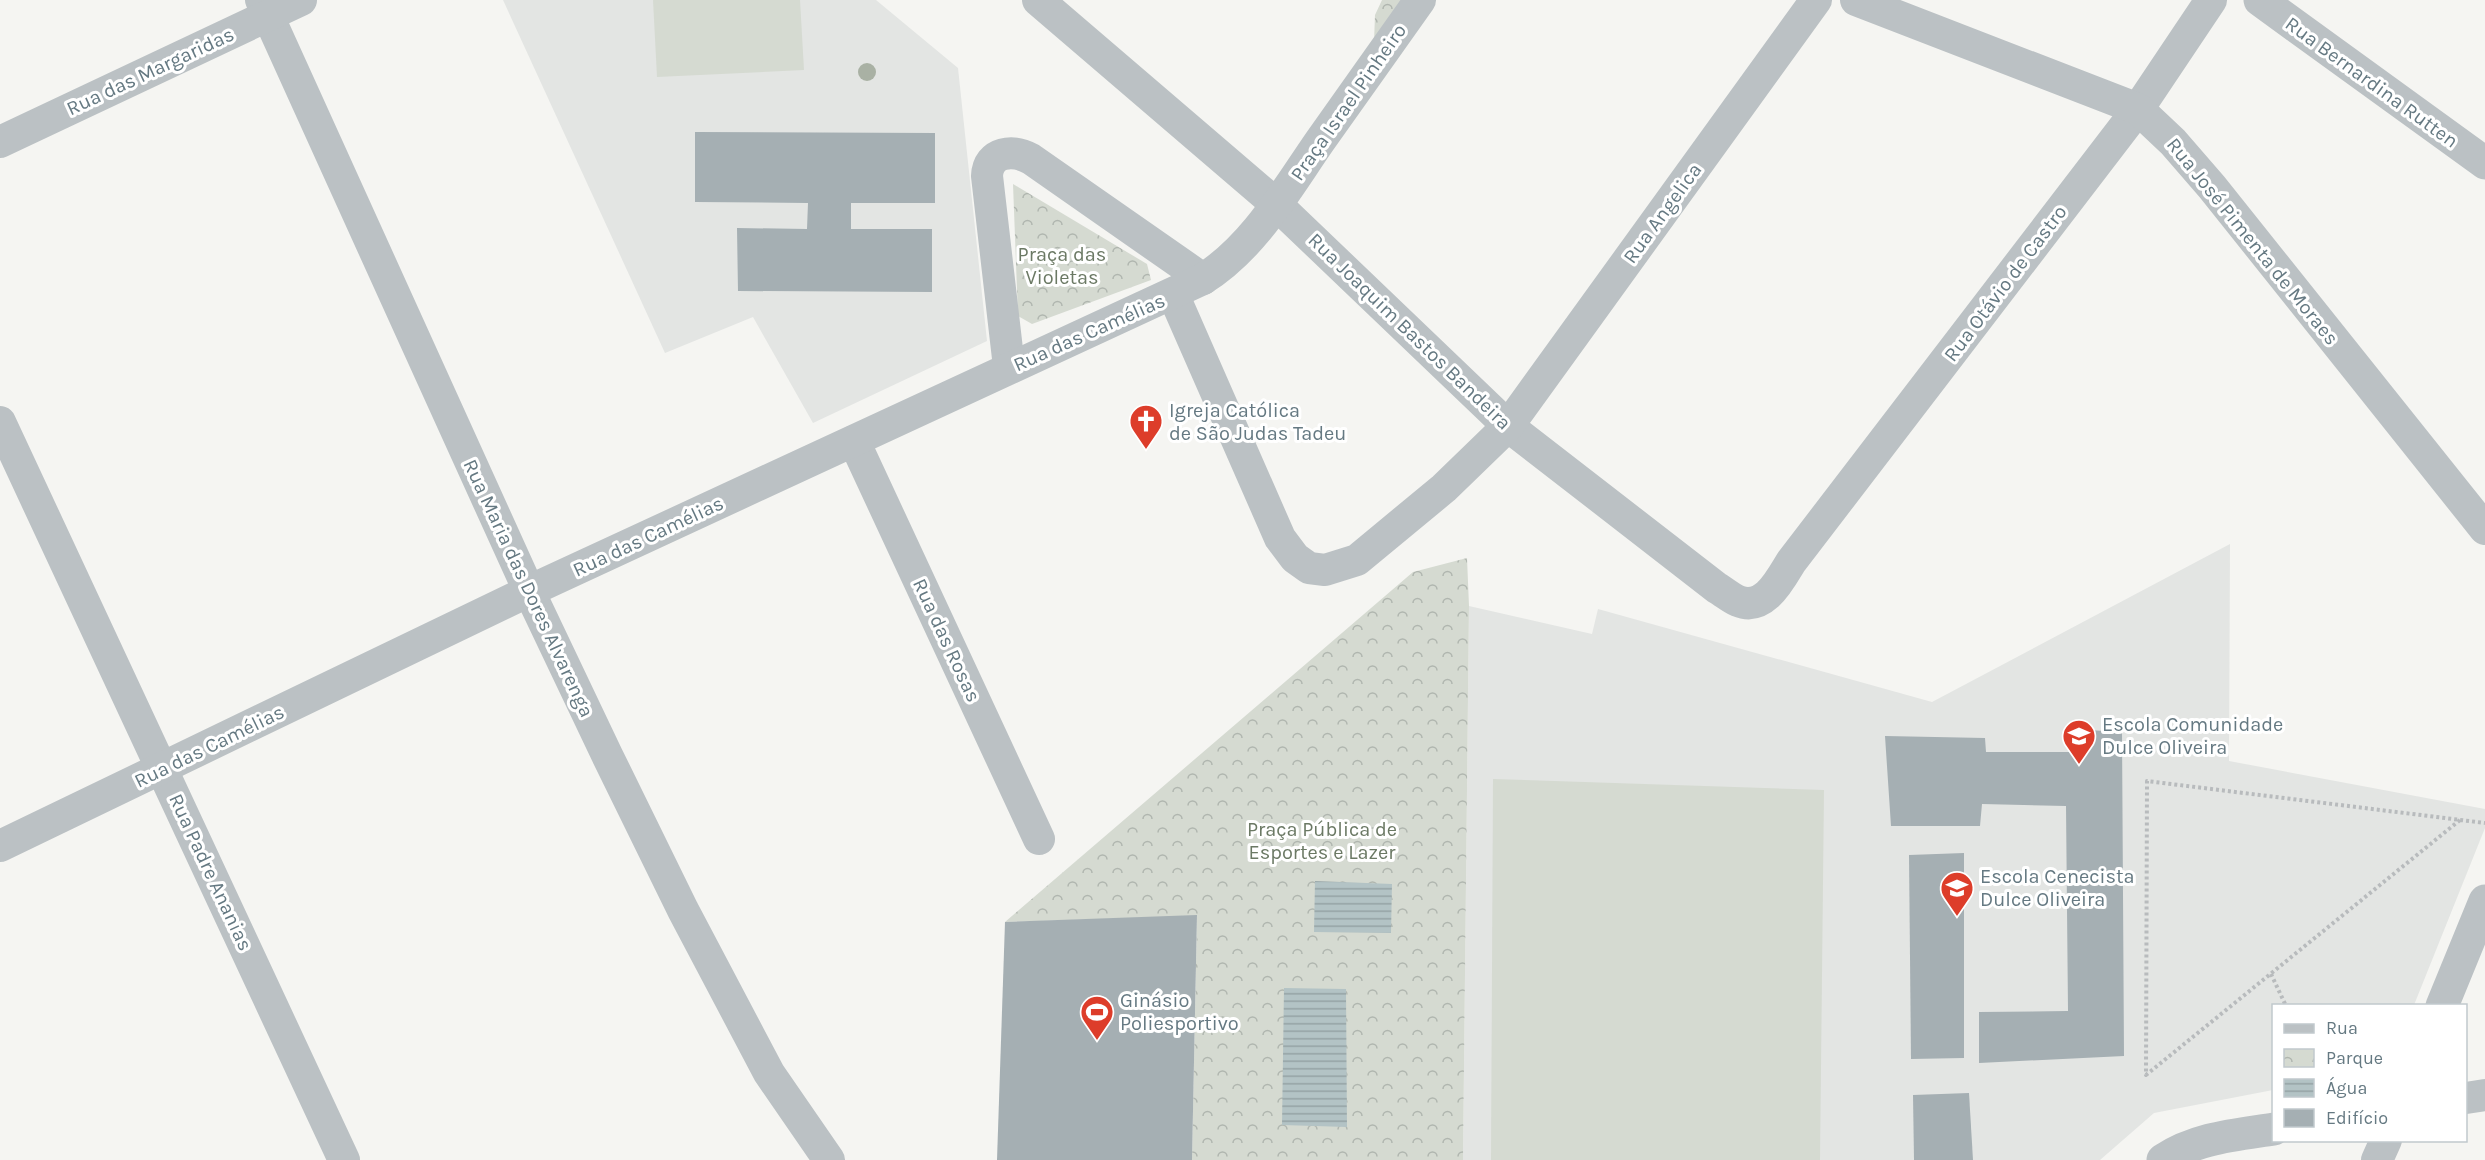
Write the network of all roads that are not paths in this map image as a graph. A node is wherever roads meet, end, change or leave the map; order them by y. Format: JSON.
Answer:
{"nodes":[{"id":1,"x":301,"y":0,"type":"edge"},
{"id":2,"x":1038,"y":0,"type":"edge"},
{"id":3,"x":1420,"y":0,"type":"edge"},
{"id":4,"x":1816,"y":0,"type":"edge"},
{"id":5,"x":1856,"y":0,"type":"edge"},
{"id":6,"x":2211,"y":0,"type":"edge"},
{"id":7,"x":2260,"y":0,"type":"edge"},
{"id":8,"x":264,"y":8,"type":"edge"},
{"id":9,"x":2138,"y":109,"type":"junction"},
{"id":10,"x":0,"y":142,"type":"edge"},
{"id":11,"x":2485,"y":163,"type":"edge"},
{"id":12,"x":1276,"y":204,"type":"junction"},
{"id":13,"x":1203,"y":279,"type":"junction"},
{"id":14,"x":1173,"y":294,"type":"junction"},
{"id":15,"x":1009,"y":367,"type":"junction"},
{"id":16,"x":0,"y":422,"type":"edge"},
{"id":17,"x":1508,"y":426,"type":"junction"},
{"id":18,"x":854,"y":441,"type":"junction"},
{"id":19,"x":2485,"y":529,"type":"edge"},
{"id":20,"x":1791,"y":562,"type":"joint"},
{"id":21,"x":529,"y":591,"type":"junction"},
{"id":22,"x":162,"y":768,"type":"junction"},
{"id":23,"x":1039,"y":839,"type":"dead end"},
{"id":24,"x":0,"y":846,"type":"edge"},
{"id":25,"x":2485,"y":902,"type":"edge"},
{"id":26,"x":2442,"y":1004,"type":"edge"},
{"id":27,"x":2485,"y":1095,"type":"edge"},
{"id":28,"x":2467,"y":1098,"type":"edge"},
{"id":29,"x":2272,"y":1129,"type":"edge"},
{"id":30,"x":2385,"y":1142,"type":"edge"},
{"id":31,"x":344,"y":1160,"type":"edge"},
{"id":32,"x":829,"y":1160,"type":"edge"},
{"id":33,"x":2163,"y":1160,"type":"edge"},
{"id":34,"x":2377,"y":1160,"type":"edge"}],
"edges":[{"from":1,"to":8,"type":"street","name":"Rua das Margaridas"},
{"from":2,"to":12,"type":"street","name":"Rua Joaquim Bastos Bandeira"},
{"from":3,"to":12,"type":"street","name":"Praça Israel Pinheiro"},
{"from":4,"to":17,"type":"street","name":"Rua Angelica"},
{"from":5,"to":9,"type":"street","name":"Rua José Pimenta de Moraes"},
{"from":6,"to":9,"type":"street","name":"Rua Otávio de Castro"},
{"from":7,"to":11,"type":"street","name":"Rua Bernardina Rutten"},
{"from":8,"to":10,"type":"street","name":"Rua das Margaridas"},
{"from":8,"to":21,"type":"street","name":"Rua Maria das Dores Alvarenga"},
{"from":9,"to":19,"type":"street","name":"Rua José Pimenta de Moraes"},
{"from":9,"to":20,"type":"street","name":"Rua Otávio de Castro"},
{"from":12,"to":13,"type":"street","name":"Rua das Camélias"},
{"from":12,"to":17,"type":"street","name":"Rua Joaquim Bastos Bandeira"},
{"from":13,"to":14,"type":"street","name":"Rua das Camélias"},
{"from":13,"to":15,"type":"street"},
{"from":14,"to":15,"type":"street","name":"Rua das Camélias"},
{"from":14,"to":17,"type":"street","name":"Rua Angelica"},
{"from":15,"to":18,"type":"street","name":"Rua das Camélias"},
{"from":16,"to":22,"type":"street","name":"Rua Padre Ananias"},
{"from":17,"to":20,"type":"street","name":"Rua Joaquim Bastos Bandeira"},
{"from":18,"to":21,"type":"street","name":"Rua das Camélias"},
{"from":18,"to":23,"type":"street","name":"Rua das Rosas"},
{"from":21,"to":22,"type":"street","name":"Rua das Camélias"},
{"from":21,"to":32,"type":"street","name":"Rua Maria das Dores Alvarenga"},
{"from":22,"to":24,"type":"street","name":"Rua das Camélias"},
{"from":22,"to":31,"type":"street","name":"Rua Padre Ananias"},
{"from":25,"to":26,"type":"street"},
{"from":27,"to":28,"type":"street"},
{"from":29,"to":33,"type":"street"},
{"from":30,"to":34,"type":"street"}]}
